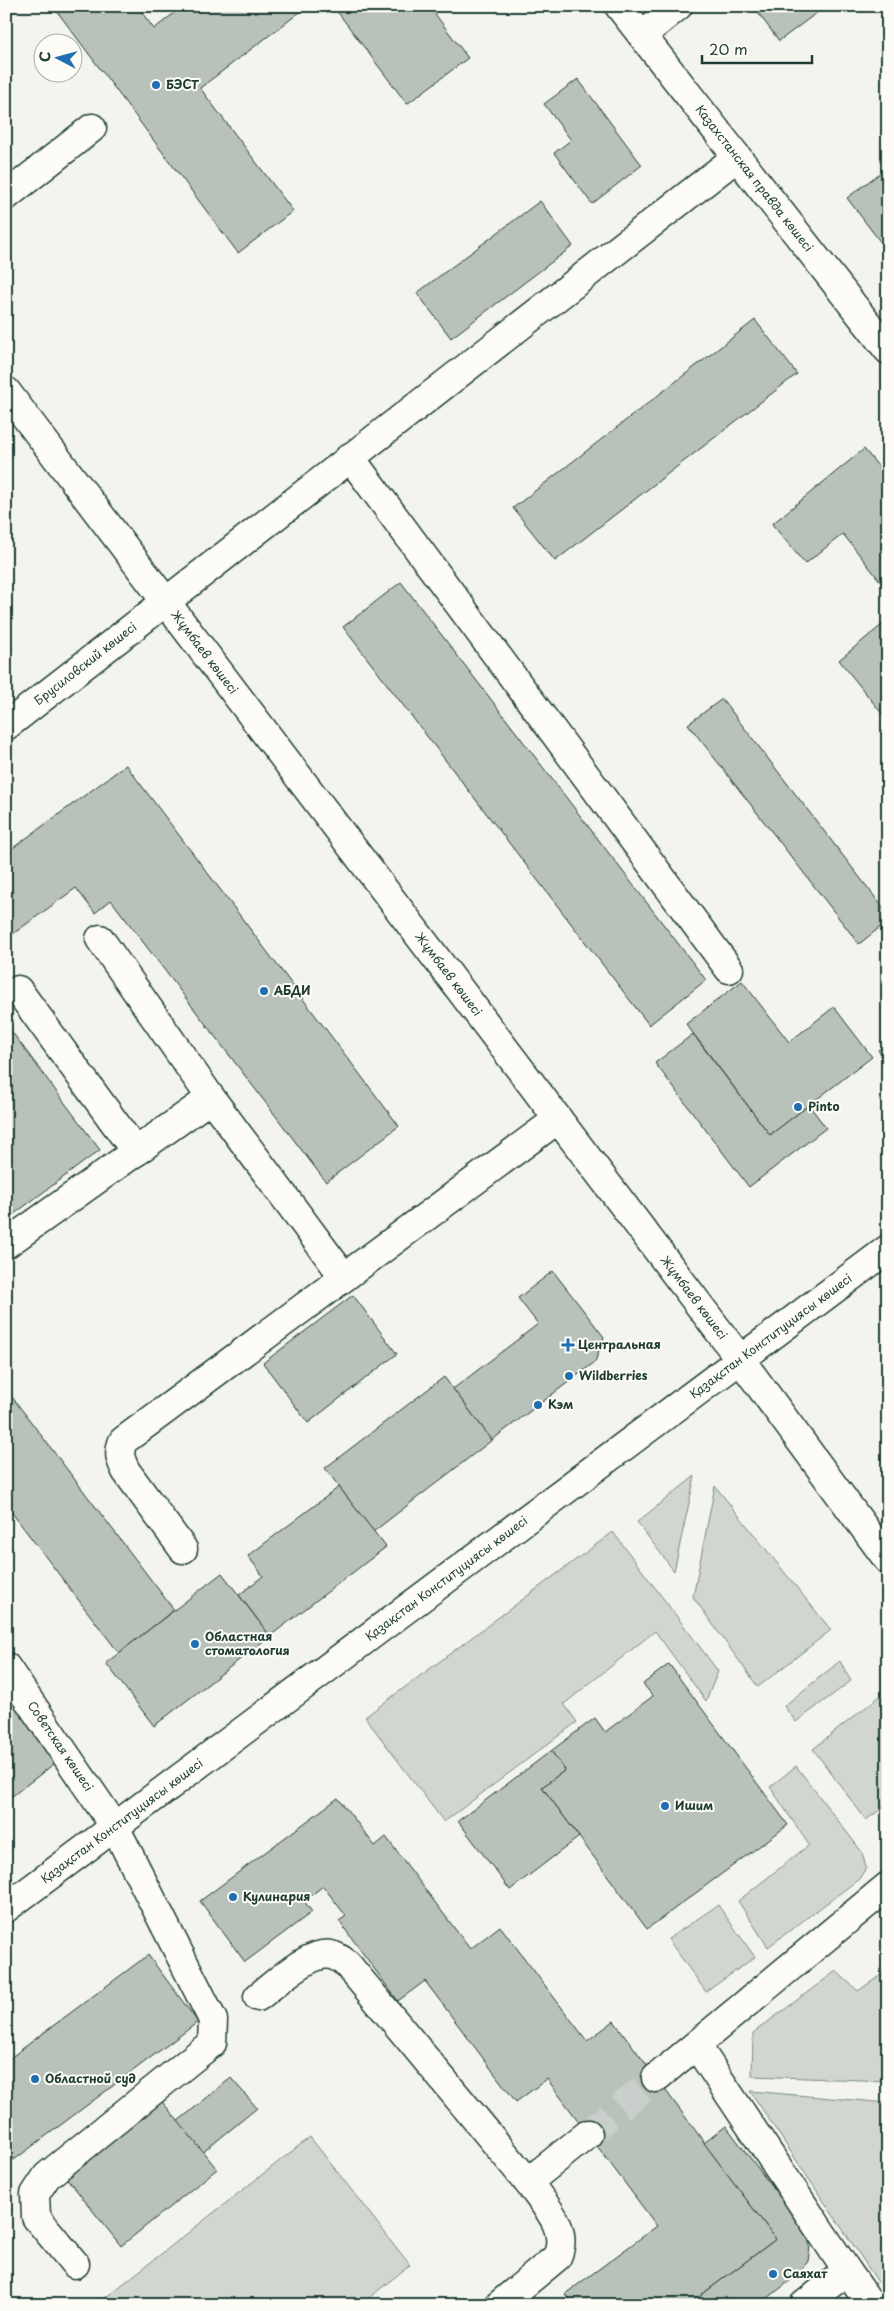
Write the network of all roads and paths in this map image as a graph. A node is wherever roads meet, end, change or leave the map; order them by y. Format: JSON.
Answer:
{"nodes":[{"id":1,"x":619,"y":6,"type":"edge"},
{"id":2,"x":678,"y":6,"type":"edge"},
{"id":3,"x":642,"y":35,"type":"junction"},
{"id":4,"x":92,"y":128,"type":"dead end"},
{"id":5,"x":737,"y":157,"type":"junction"},
{"id":6,"x":6,"y":196,"type":"edge"},
{"id":7,"x":888,"y":350,"type":"edge"},
{"id":8,"x":6,"y":390,"type":"edge"},
{"id":9,"x":350,"y":457,"type":"junction"},
{"id":10,"x":166,"y":601,"type":"junction"},
{"id":11,"x":6,"y":726,"type":"edge"},
{"id":12,"x":100,"y":939,"type":"dead end"},
{"id":13,"x":728,"y":969,"type":"dead end"},
{"id":14,"x":18,"y":990,"type":"dead end"},
{"id":15,"x":211,"y":1098,"type":"junction"},
{"id":16,"x":558,"y":1119,"type":"junction"},
{"id":17,"x":136,"y":1152,"type":"junction"},
{"id":18,"x":6,"y":1244,"type":"edge"},
{"id":19,"x":888,"y":1248,"type":"edge"},
{"id":20,"x":344,"y":1277,"type":"junction"},
{"id":21,"x":740,"y":1359,"type":"junction"},
{"id":22,"x":183,"y":1549,"type":"dead end"},
{"id":23,"x":888,"y":1560,"type":"edge"},
{"id":24,"x":6,"y":1667,"type":"edge"},
{"id":25,"x":115,"y":1827,"type":"junction"},
{"id":26,"x":888,"y":1886,"type":"edge"},
{"id":27,"x":6,"y":1908,"type":"edge"},
{"id":28,"x":258,"y":1997,"type":"dead end"},
{"id":29,"x":697,"y":2046,"type":"junction"},
{"id":30,"x":656,"y":2078,"type":"tunnel mouth"},
{"id":31,"x":588,"y":2134,"type":"tunnel mouth"},
{"id":32,"x":528,"y":2182,"type":"junction"},
{"id":33,"x":75,"y":2264,"type":"dead end"},
{"id":34,"x":847,"y":2271,"type":"junction"},
{"id":35,"x":500,"y":2305,"type":"edge"},
{"id":36,"x":804,"y":2305,"type":"edge"},
{"id":37,"x":871,"y":2305,"type":"edge"}],
"edges":[{"from":1,"to":3,"type":"street","name":"Казахстанская правда көшесі"},
{"from":2,"to":3,"type":"street"},
{"from":3,"to":5,"type":"street","name":"Казахстанская правда көшесі"},
{"from":4,"to":6,"type":"street"},
{"from":5,"to":7,"type":"street","name":"Казахстанская правда көшесі"},
{"from":5,"to":9,"type":"street","name":"Брусиловский көшесі"},
{"from":8,"to":10,"type":"street","name":"Жұмбаев көшесі"},
{"from":9,"to":10,"type":"street","name":"Брусиловский көшесі"},
{"from":9,"to":13,"type":"street"},
{"from":10,"to":11,"type":"street","name":"Брусиловский көшесі"},
{"from":10,"to":16,"type":"street","name":"Жұмбаев көшесі"},
{"from":12,"to":15,"type":"street"},
{"from":14,"to":17,"type":"street"},
{"from":15,"to":17,"type":"street"},
{"from":15,"to":20,"type":"street"},
{"from":16,"to":20,"type":"street"},
{"from":16,"to":21,"type":"street","name":"Жұмбаев көшесі"},
{"from":17,"to":18,"type":"street"},
{"from":19,"to":21,"type":"street","name":"Қазақстан Конституциясы көшесі"},
{"from":20,"to":22,"type":"street"},
{"from":21,"to":23,"type":"street","name":"Жұмбаев көшесі"},
{"from":21,"to":25,"type":"street","name":"Қазақстан Конституциясы көшесі"},
{"from":24,"to":25,"type":"street","name":"Советская көшесі"},
{"from":25,"to":27,"type":"street","name":"Қазақстан Конституциясы көшесі"},
{"from":25,"to":33,"type":"street","name":"Советская көшесі"},
{"from":26,"to":29,"type":"street"},
{"from":28,"to":32,"type":"street"},
{"from":29,"to":30,"type":"street"},
{"from":29,"to":34,"type":"street"},
{"from":31,"to":32,"type":"street"},
{"from":32,"to":35,"type":"street"},
{"from":34,"to":36,"type":"street"},
{"from":34,"to":37,"type":"street"}]}
